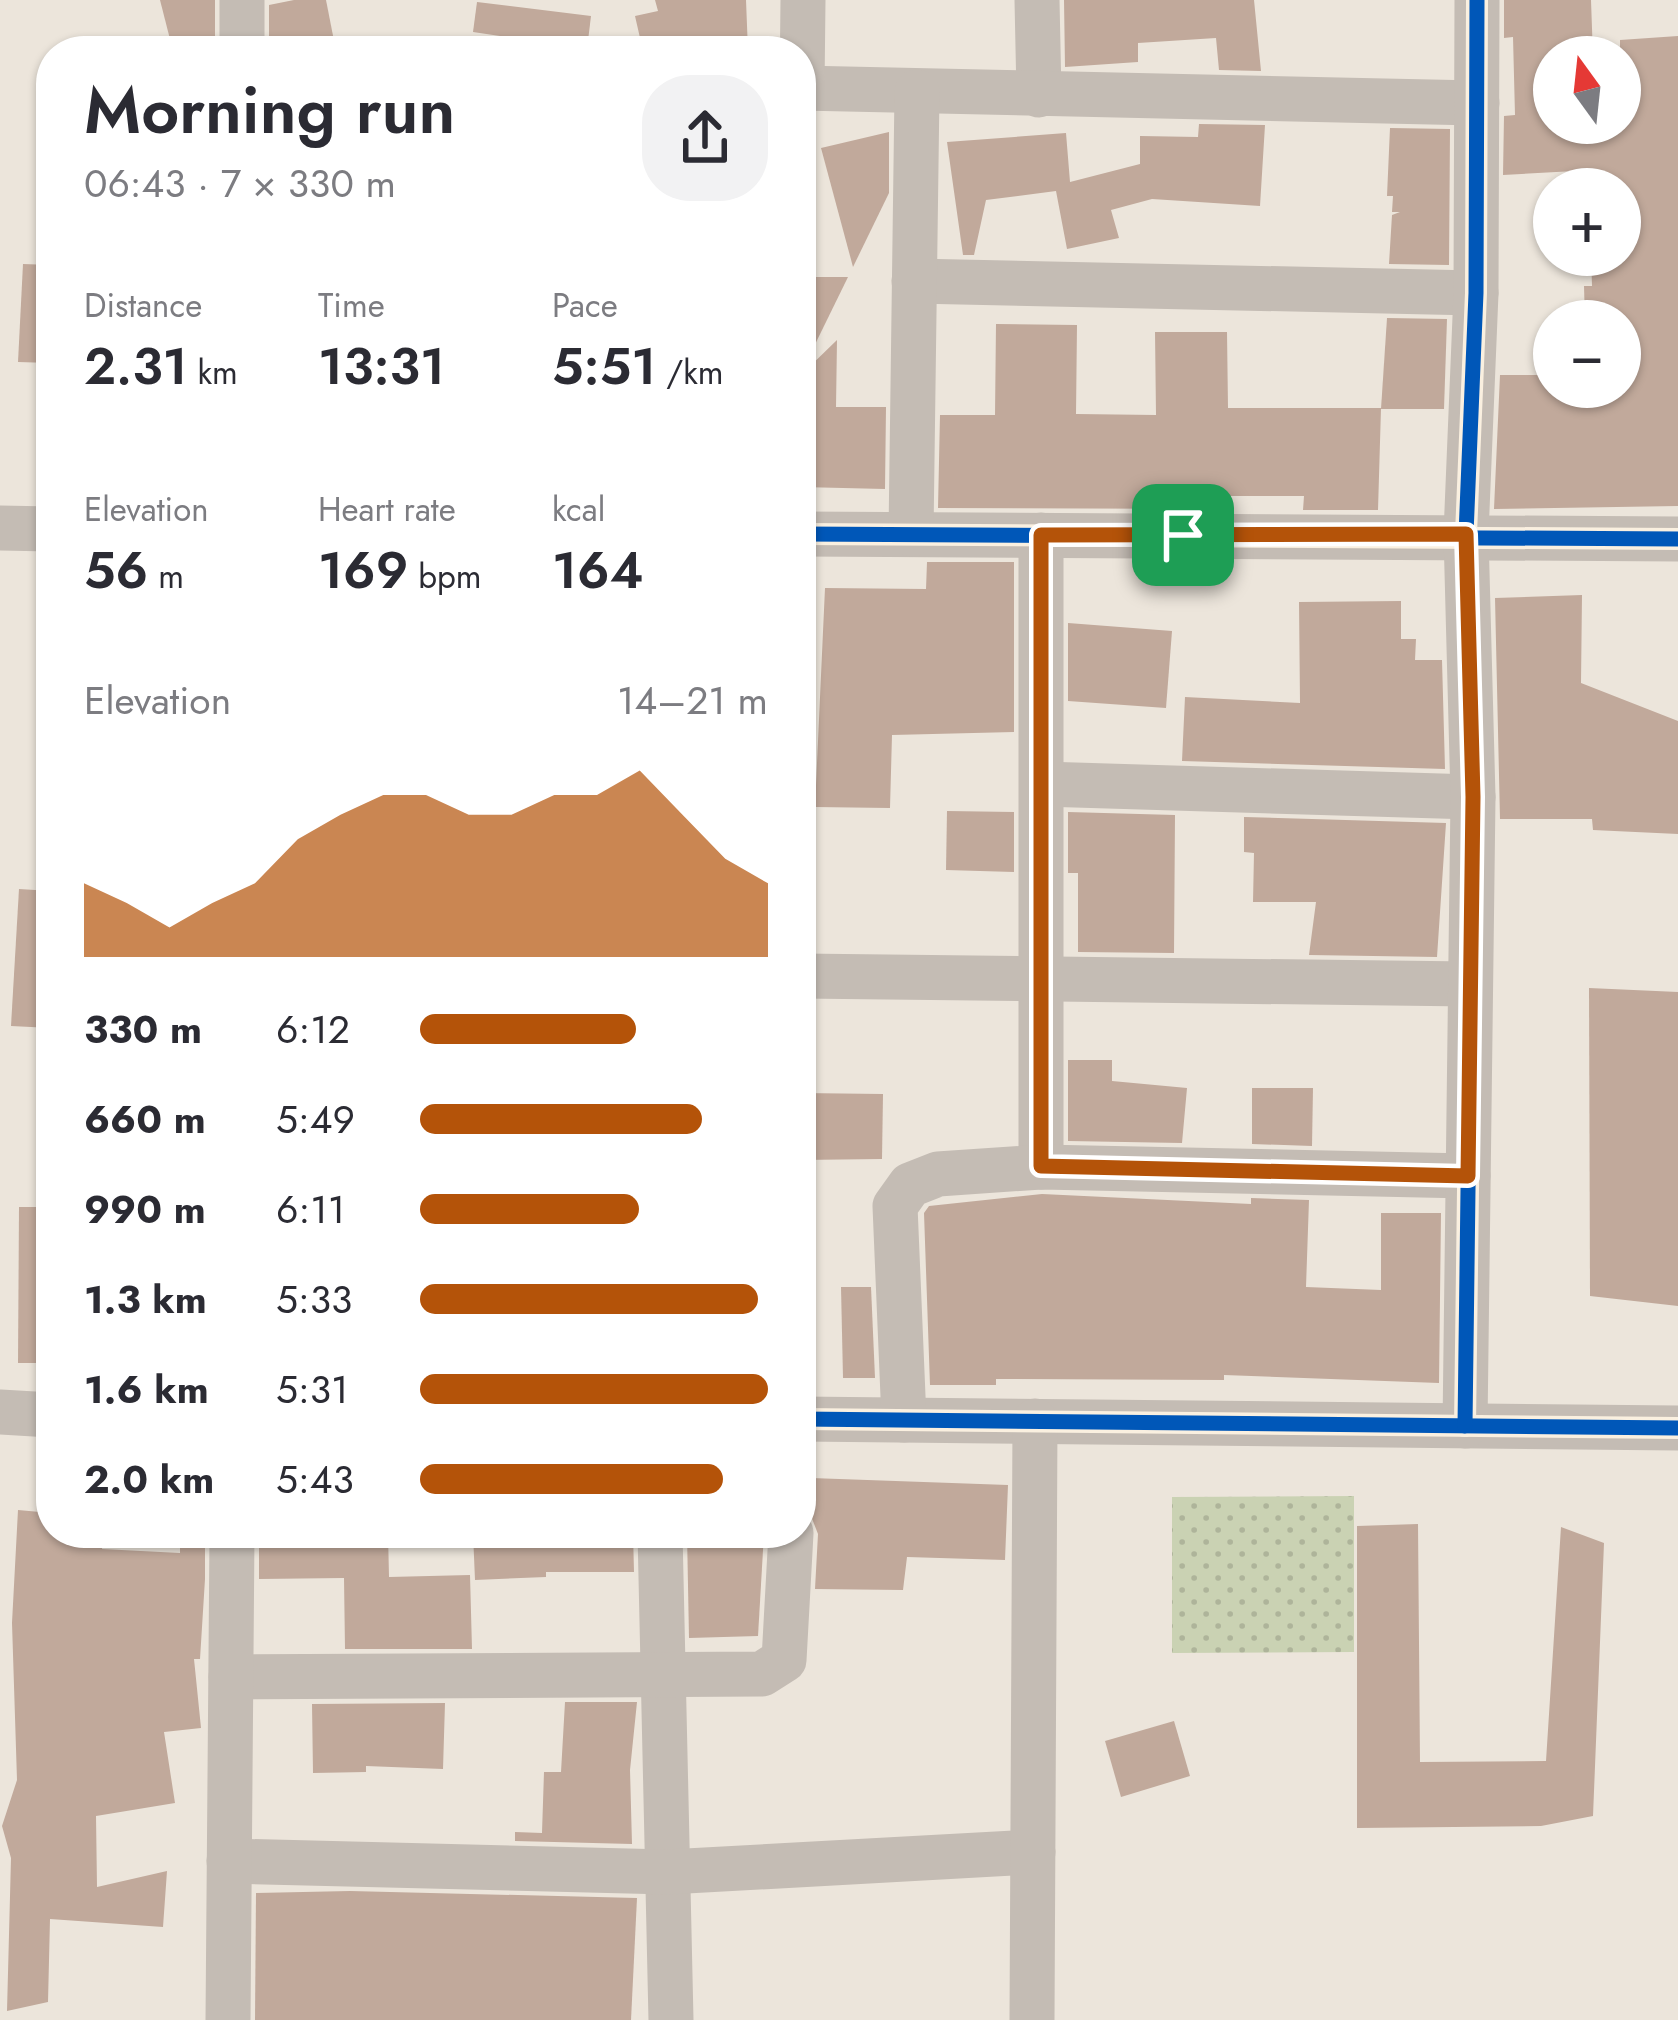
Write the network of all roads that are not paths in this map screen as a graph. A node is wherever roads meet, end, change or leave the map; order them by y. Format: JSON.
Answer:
{"nodes":[{"id":1,"x":242,"y":0,"type":"edge"},
{"id":2,"x":803,"y":0,"type":"edge"},
{"id":3,"x":1037,"y":0,"type":"edge"},
{"id":4,"x":1477,"y":0,"type":"edge"},
{"id":5,"x":242,"y":36,"type":"edge"},
{"id":6,"x":803,"y":36,"type":"edge"},
{"id":7,"x":816,"y":88,"type":"edge"},
{"id":8,"x":917,"y":92,"type":"junction"},
{"id":9,"x":1040,"y":95,"type":"junction"},
{"id":10,"x":1477,"y":103,"type":"junction"},
{"id":11,"x":914,"y":281,"type":"junction"},
{"id":12,"x":1476,"y":293,"type":"junction"},
{"id":13,"x":0,"y":528,"type":"edge"},
{"id":14,"x":36,"y":529,"type":"edge"},
{"id":15,"x":816,"y":534,"type":"edge"},
{"id":16,"x":911,"y":534,"type":"junction"},
{"id":17,"x":1466,"y":534,"type":"junction"},
{"id":18,"x":1041,"y":535,"type":"junction"},
{"id":19,"x":1678,"y":539,"type":"edge"},
{"id":20,"x":1042,"y":784,"type":"junction"},
{"id":21,"x":1473,"y":797,"type":"junction"},
{"id":22,"x":816,"y":976,"type":"edge"},
{"id":23,"x":1041,"y":979,"type":"junction"},
{"id":24,"x":1470,"y":984,"type":"junction"},
{"id":25,"x":1041,"y":1166,"type":"junction"},
{"id":26,"x":1468,"y":1176,"type":"junction"},
{"id":27,"x":0,"y":1412,"type":"edge"},
{"id":28,"x":36,"y":1414,"type":"edge"},
{"id":29,"x":816,"y":1419,"type":"edge"},
{"id":30,"x":904,"y":1420,"type":"junction"},
{"id":31,"x":1035,"y":1421,"type":"junction"},
{"id":32,"x":1465,"y":1426,"type":"junction"},
{"id":33,"x":1678,"y":1428,"type":"edge"},
{"id":34,"x":232,"y":1548,"type":"edge"},
{"id":35,"x":660,"y":1548,"type":"edge"},
{"id":36,"x":789,"y":1548,"type":"edge"},
{"id":37,"x":663,"y":1675,"type":"junction"},
{"id":38,"x":231,"y":1677,"type":"junction"},
{"id":39,"x":1033,"y":1852,"type":"junction"},
{"id":40,"x":230,"y":1861,"type":"junction"},
{"id":41,"x":668,"y":1872,"type":"junction"},
{"id":42,"x":228,"y":2020,"type":"edge"},
{"id":43,"x":671,"y":2020,"type":"edge"},
{"id":44,"x":1032,"y":2020,"type":"edge"}],
"edges":[{"from":1,"to":5,"type":"street"},
{"from":2,"to":6,"type":"street"},
{"from":3,"to":9,"type":"street"},
{"from":4,"to":10,"type":"street"},
{"from":7,"to":8,"type":"street"},
{"from":8,"to":9,"type":"street"},
{"from":8,"to":11,"type":"street"},
{"from":9,"to":10,"type":"street"},
{"from":10,"to":12,"type":"street"},
{"from":11,"to":12,"type":"street"},
{"from":11,"to":16,"type":"street"},
{"from":12,"to":17,"type":"street"},
{"from":13,"to":14,"type":"street"},
{"from":15,"to":16,"type":"street"},
{"from":16,"to":18,"type":"street"},
{"from":17,"to":18,"type":"street"},
{"from":17,"to":19,"type":"street"},
{"from":17,"to":21,"type":"street"},
{"from":18,"to":20,"type":"street"},
{"from":20,"to":21,"type":"street"},
{"from":20,"to":23,"type":"street"},
{"from":21,"to":24,"type":"street"},
{"from":22,"to":23,"type":"street"},
{"from":23,"to":24,"type":"street"},
{"from":23,"to":25,"type":"street"},
{"from":24,"to":26,"type":"street"},
{"from":25,"to":26,"type":"street"},
{"from":25,"to":30,"type":"street"},
{"from":26,"to":32,"type":"street"},
{"from":27,"to":28,"type":"street"},
{"from":29,"to":30,"type":"street"},
{"from":30,"to":31,"type":"street"},
{"from":31,"to":32,"type":"street"},
{"from":31,"to":39,"type":"street"},
{"from":32,"to":33,"type":"street"},
{"from":34,"to":38,"type":"street"},
{"from":35,"to":37,"type":"street"},
{"from":36,"to":37,"type":"street"},
{"from":37,"to":38,"type":"street"},
{"from":37,"to":41,"type":"street"},
{"from":38,"to":40,"type":"street"},
{"from":39,"to":41,"type":"street"},
{"from":39,"to":44,"type":"street"},
{"from":40,"to":41,"type":"street"},
{"from":40,"to":42,"type":"street"},
{"from":41,"to":43,"type":"street"}]}
